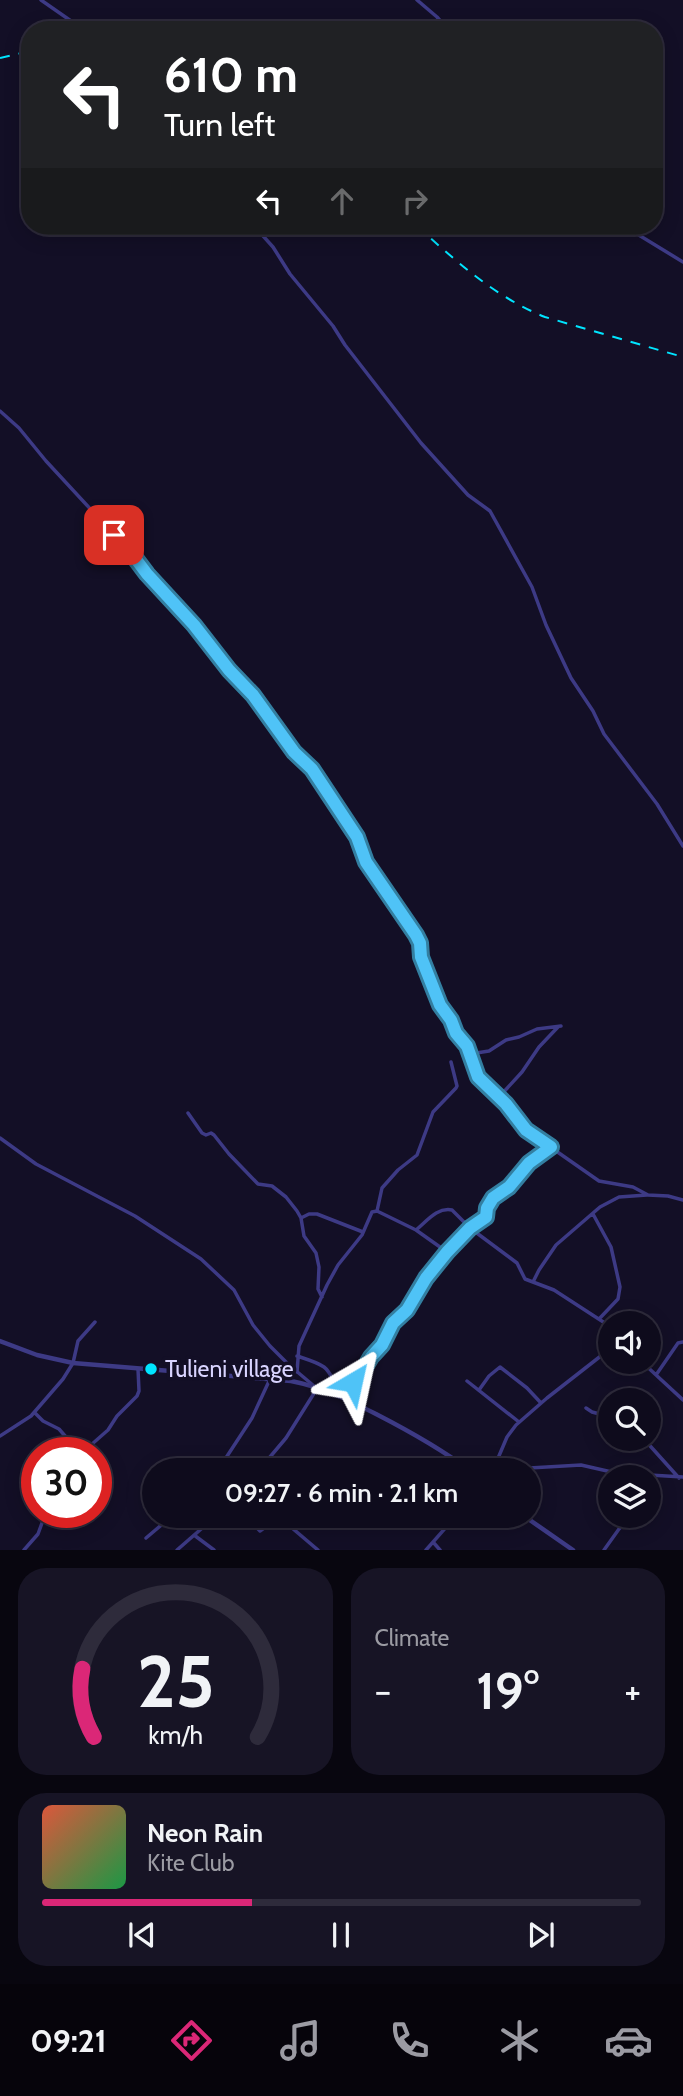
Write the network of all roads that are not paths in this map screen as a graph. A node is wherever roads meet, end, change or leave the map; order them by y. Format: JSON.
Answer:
{"nodes":[{"id":1,"x":41,"y":0,"type":"edge"},
{"id":2,"x":417,"y":0,"type":"edge"},
{"id":3,"x":72,"y":21,"type":"edge"},
{"id":4,"x":440,"y":21,"type":"edge"},
{"id":5,"x":262,"y":235,"type":"edge"},
{"id":6,"x":639,"y":235,"type":"edge"},
{"id":7,"x":683,"y":262,"type":"edge"},
{"id":8,"x":0,"y":411,"type":"edge"},
{"id":9,"x":683,"y":846,"type":"edge"},
{"id":10,"x":470,"y":1055,"type":"junction"},
{"id":11,"x":451,"y":1062,"type":"dead end"},
{"id":12,"x":499,"y":1097,"type":"junction"},
{"id":13,"x":188,"y":1113,"type":"dead end"},
{"id":14,"x":0,"y":1138,"type":"edge"},
{"id":15,"x":551,"y":1147,"type":"junction"},
{"id":16,"x":648,"y":1195,"type":"junction"},
{"id":17,"x":683,"y":1200,"type":"edge"},
{"id":18,"x":377,"y":1211,"type":"junction"},
{"id":19,"x":593,"y":1213,"type":"junction"},
{"id":20,"x":301,"y":1218,"type":"junction"},
{"id":21,"x":470,"y":1228,"type":"junction"},
{"id":22,"x":416,"y":1230,"type":"junction"},
{"id":23,"x":363,"y":1232,"type":"junction"},
{"id":24,"x":447,"y":1252,"type":"junction"},
{"id":25,"x":533,"y":1282,"type":"junction"},
{"id":26,"x":322,"y":1297,"type":"junction"},
{"id":27,"x":607,"y":1311,"type":"edge"},
{"id":28,"x":598,"y":1317,"type":"edge"},
{"id":29,"x":95,"y":1322,"type":"dead end"},
{"id":30,"x":0,"y":1341,"type":"edge"},
{"id":31,"x":683,"y":1342,"type":"edge"},
{"id":32,"x":298,"y":1355,"type":"junction"},
{"id":33,"x":598,"y":1358,"type":"edge"},
{"id":34,"x":73,"y":1363,"type":"junction"},
{"id":35,"x":288,"y":1364,"type":"junction"},
{"id":36,"x":138,"y":1369,"type":"junction"},
{"id":37,"x":297,"y":1372,"type":"junction"},
{"id":38,"x":656,"y":1375,"type":"joint"},
{"id":39,"x":270,"y":1379,"type":"junction"},
{"id":40,"x":358,"y":1379,"type":"junction"},
{"id":41,"x":467,"y":1381,"type":"dead end"},
{"id":42,"x":316,"y":1387,"type":"junction"},
{"id":43,"x":479,"y":1390,"type":"junction"},
{"id":44,"x":347,"y":1400,"type":"junction"},
{"id":45,"x":683,"y":1401,"type":"edge"},
{"id":46,"x":541,"y":1402,"type":"junction"},
{"id":47,"x":586,"y":1408,"type":"dead end"},
{"id":48,"x":35,"y":1413,"type":"junction"},
{"id":49,"x":598,"y":1414,"type":"edge"},
{"id":50,"x":519,"y":1422,"type":"junction"},
{"id":51,"x":0,"y":1436,"type":"edge"},
{"id":52,"x":67,"y":1437,"type":"edge"},
{"id":53,"x":99,"y":1437,"type":"edge"},
{"id":54,"x":656,"y":1451,"type":"edge"},
{"id":55,"x":226,"y":1458,"type":"edge"},
{"id":56,"x":269,"y":1458,"type":"edge"},
{"id":57,"x":452,"y":1458,"type":"edge"},
{"id":58,"x":498,"y":1458,"type":"edge"},
{"id":59,"x":541,"y":1467,"type":"edge"},
{"id":60,"x":598,"y":1469,"type":"edge"},
{"id":61,"x":661,"y":1477,"type":"edge"},
{"id":62,"x":681,"y":1477,"type":"edge"},
{"id":63,"x":40,"y":1528,"type":"edge"},
{"id":64,"x":158,"y":1528,"type":"edge"},
{"id":65,"x":202,"y":1528,"type":"edge"},
{"id":66,"x":292,"y":1528,"type":"edge"},
{"id":67,"x":445,"y":1528,"type":"edge"},
{"id":68,"x":541,"y":1528,"type":"edge"},
{"id":69,"x":620,"y":1528,"type":"edge"},
{"id":70,"x":194,"y":1535,"type":"junction"},
{"id":71,"x":146,"y":1538,"type":"dead end"},
{"id":72,"x":433,"y":1542,"type":"junction"},
{"id":73,"x":24,"y":1550,"type":"edge"},
{"id":74,"x":177,"y":1550,"type":"edge"},
{"id":75,"x":214,"y":1550,"type":"edge"},
{"id":76,"x":318,"y":1550,"type":"edge"},
{"id":77,"x":426,"y":1550,"type":"edge"},
{"id":78,"x":440,"y":1550,"type":"edge"},
{"id":79,"x":573,"y":1550,"type":"edge"},
{"id":80,"x":604,"y":1550,"type":"edge"}],
"edges":[{"from":1,"to":3,"type":"street"},
{"from":2,"to":4,"type":"street"},
{"from":5,"to":9,"type":"street"},
{"from":6,"to":7,"type":"street"},
{"from":8,"to":10,"type":"street"},
{"from":10,"to":12,"type":"street"},
{"from":10,"to":12,"type":"street"},
{"from":11,"to":18,"type":"street"},
{"from":12,"to":15,"type":"street"},
{"from":13,"to":20,"type":"street"},
{"from":14,"to":35,"type":"street"},
{"from":15,"to":16,"type":"street"},
{"from":15,"to":21,"type":"street"},
{"from":16,"to":17,"type":"street"},
{"from":16,"to":19,"type":"street"},
{"from":18,"to":22,"type":"street"},
{"from":18,"to":23,"type":"street"},
{"from":19,"to":25,"type":"street"},
{"from":19,"to":27,"type":"street"},
{"from":20,"to":23,"type":"street"},
{"from":20,"to":26,"type":"street"},
{"from":21,"to":22,"type":"street"},
{"from":21,"to":24,"type":"street"},
{"from":21,"to":25,"type":"street"},
{"from":22,"to":24,"type":"street"},
{"from":23,"to":26,"type":"street"},
{"from":24,"to":40,"type":"street"},
{"from":25,"to":28,"type":"street"},
{"from":26,"to":32,"type":"street"},
{"from":29,"to":34,"type":"street"},
{"from":30,"to":34,"type":"street"},
{"from":31,"to":38,"type":"street"},
{"from":32,"to":35,"type":"street"},
{"from":32,"to":37,"type":"street"},
{"from":32,"to":40,"type":"street"},
{"from":33,"to":46,"type":"street"},
{"from":34,"to":36,"type":"street"},
{"from":34,"to":48,"type":"street"},
{"from":35,"to":37,"type":"street"},
{"from":36,"to":39,"type":"street"},
{"from":36,"to":53,"type":"street"},
{"from":37,"to":42,"type":"street"},
{"from":38,"to":45,"type":"street"},
{"from":39,"to":42,"type":"street"},
{"from":39,"to":55,"type":"street"},
{"from":40,"to":44,"type":"street"},
{"from":41,"to":43,"type":"street"},
{"from":42,"to":44,"type":"street"},
{"from":42,"to":56,"type":"street"},
{"from":43,"to":46,"type":"street"},
{"from":43,"to":50,"type":"street"},
{"from":44,"to":57,"type":"street"},
{"from":46,"to":50,"type":"street"},
{"from":47,"to":49,"type":"street"},
{"from":48,"to":51,"type":"street"},
{"from":48,"to":52,"type":"street"},
{"from":50,"to":58,"type":"street"},
{"from":54,"to":62,"type":"street"},
{"from":59,"to":60,"type":"street"},
{"from":61,"to":62,"type":"street"},
{"from":63,"to":73,"type":"street"},
{"from":64,"to":71,"type":"street"},
{"from":65,"to":70,"type":"street"},
{"from":66,"to":76,"type":"street"},
{"from":67,"to":72,"type":"street"},
{"from":68,"to":79,"type":"street"},
{"from":69,"to":80,"type":"street"},
{"from":70,"to":74,"type":"street"},
{"from":70,"to":75,"type":"street"},
{"from":72,"to":77,"type":"street"},
{"from":72,"to":78,"type":"street"}]}
